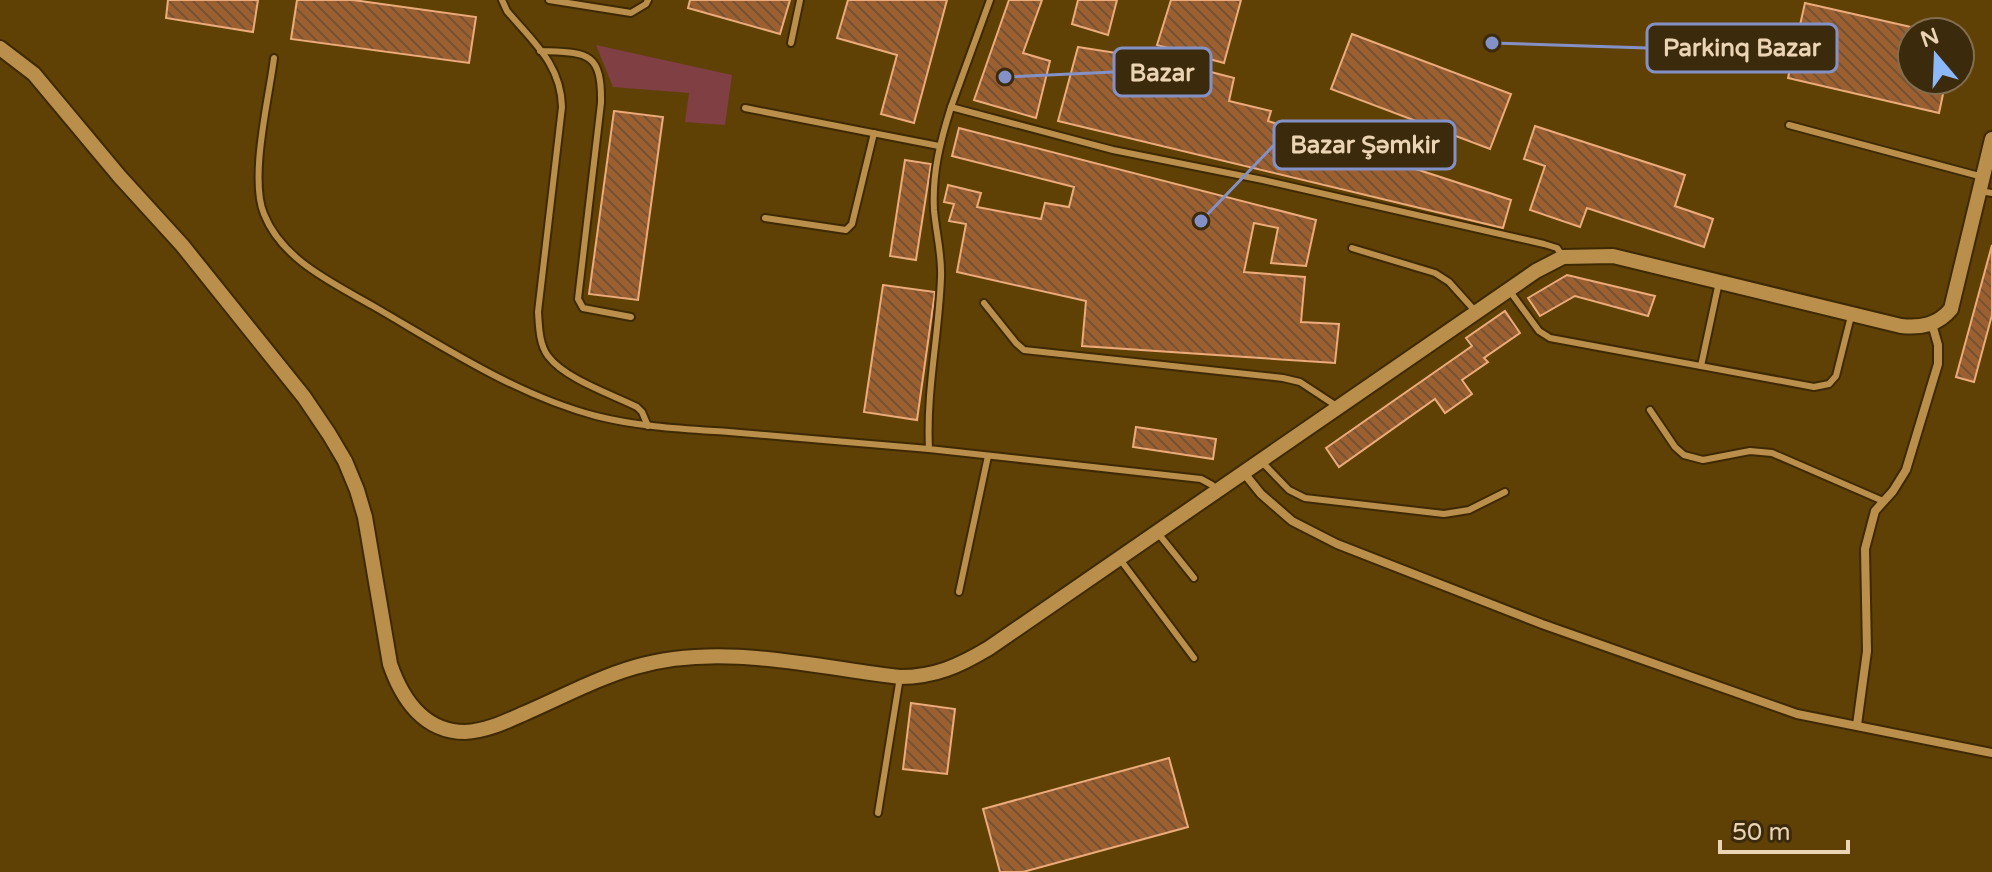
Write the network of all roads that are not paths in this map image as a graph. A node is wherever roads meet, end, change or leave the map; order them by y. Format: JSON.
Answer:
{"nodes":[{"id":1,"x":502,"y":0,"type":"edge"},
{"id":2,"x":549,"y":0,"type":"edge"},
{"id":3,"x":648,"y":0,"type":"edge"},
{"id":4,"x":800,"y":0,"type":"edge"},
{"id":5,"x":990,"y":0,"type":"edge"},
{"id":6,"x":791,"y":43,"type":"dead end"},
{"id":7,"x":0,"y":48,"type":"edge"},
{"id":8,"x":540,"y":51,"type":"junction"},
{"id":9,"x":274,"y":58,"type":"dead end"},
{"id":10,"x":951,"y":107,"type":"junction"},
{"id":11,"x":745,"y":108,"type":"dead end"},
{"id":12,"x":1789,"y":125,"type":"dead end"},
{"id":13,"x":874,"y":133,"type":"junction"},
{"id":14,"x":1992,"y":139,"type":"edge"},
{"id":15,"x":939,"y":146,"type":"junction"},
{"id":16,"x":1985,"y":187,"type":"edge"},
{"id":17,"x":765,"y":218,"type":"dead end"},
{"id":18,"x":1352,"y":248,"type":"dead end"},
{"id":19,"x":1563,"y":257,"type":"junction"},
{"id":20,"x":1719,"y":282,"type":"junction"},
{"id":21,"x":1509,"y":290,"type":"junction"},
{"id":22,"x":984,"y":303,"type":"dead end"},
{"id":23,"x":1476,"y":312,"type":"junction"},
{"id":24,"x":1852,"y":314,"type":"junction"},
{"id":25,"x":631,"y":317,"type":"dead end"},
{"id":26,"x":1932,"y":324,"type":"junction"},
{"id":27,"x":1701,"y":366,"type":"junction"},
{"id":28,"x":1338,"y":407,"type":"junction"},
{"id":29,"x":1650,"y":410,"type":"dead end"},
{"id":30,"x":648,"y":426,"type":"junction"},
{"id":31,"x":929,"y":449,"type":"junction"},
{"id":32,"x":988,"y":456,"type":"junction"},
{"id":33,"x":1261,"y":461,"type":"junction"},
{"id":34,"x":1244,"y":473,"type":"junction"},
{"id":35,"x":1212,"y":485,"type":"dead end"},
{"id":36,"x":1505,"y":492,"type":"dead end"},
{"id":37,"x":1883,"y":501,"type":"junction"},
{"id":38,"x":1157,"y":532,"type":"junction"},
{"id":39,"x":1119,"y":558,"type":"junction"},
{"id":40,"x":1194,"y":578,"type":"dead end"},
{"id":41,"x":959,"y":592,"type":"dead end"},
{"id":42,"x":1194,"y":658,"type":"dead end"},
{"id":43,"x":900,"y":677,"type":"junction"},
{"id":44,"x":1857,"y":725,"type":"junction"},
{"id":45,"x":1992,"y":753,"type":"edge"},
{"id":46,"x":878,"y":813,"type":"dead end"}],
"edges":[{"from":1,"to":8,"type":"lane"},
{"from":2,"to":3,"type":"lane"},
{"from":4,"to":6,"type":"lane"},
{"from":5,"to":10,"type":"lane"},
{"from":7,"to":43,"type":"street"},
{"from":8,"to":25,"type":"lane"},
{"from":8,"to":30,"type":"lane"},
{"from":9,"to":30,"type":"lane"},
{"from":10,"to":15,"type":"lane"},
{"from":10,"to":19,"type":"lane"},
{"from":11,"to":13,"type":"lane"},
{"from":12,"to":16,"type":"lane"},
{"from":13,"to":15,"type":"lane"},
{"from":13,"to":17,"type":"lane"},
{"from":14,"to":16,"type":"street"},
{"from":15,"to":31,"type":"lane"},
{"from":16,"to":26,"type":"street"},
{"from":18,"to":23,"type":"lane"},
{"from":19,"to":20,"type":"street"},
{"from":19,"to":21,"type":"street"},
{"from":20,"to":24,"type":"street"},
{"from":20,"to":27,"type":"lane"},
{"from":21,"to":23,"type":"street"},
{"from":21,"to":27,"type":"lane"},
{"from":22,"to":28,"type":"lane"},
{"from":23,"to":28,"type":"street"},
{"from":24,"to":26,"type":"street"},
{"from":24,"to":27,"type":"lane"},
{"from":26,"to":37,"type":"street"},
{"from":28,"to":33,"type":"street"},
{"from":29,"to":37,"type":"lane"},
{"from":30,"to":31,"type":"lane"},
{"from":31,"to":32,"type":"lane"},
{"from":32,"to":35,"type":"lane"},
{"from":32,"to":41,"type":"lane"},
{"from":33,"to":34,"type":"street"},
{"from":33,"to":36,"type":"lane"},
{"from":34,"to":38,"type":"street"},
{"from":34,"to":44,"type":"street"},
{"from":37,"to":44,"type":"street"},
{"from":38,"to":39,"type":"street"},
{"from":38,"to":40,"type":"lane"},
{"from":39,"to":42,"type":"lane"},
{"from":39,"to":43,"type":"street"},
{"from":43,"to":46,"type":"lane"},
{"from":44,"to":45,"type":"street"}]}
